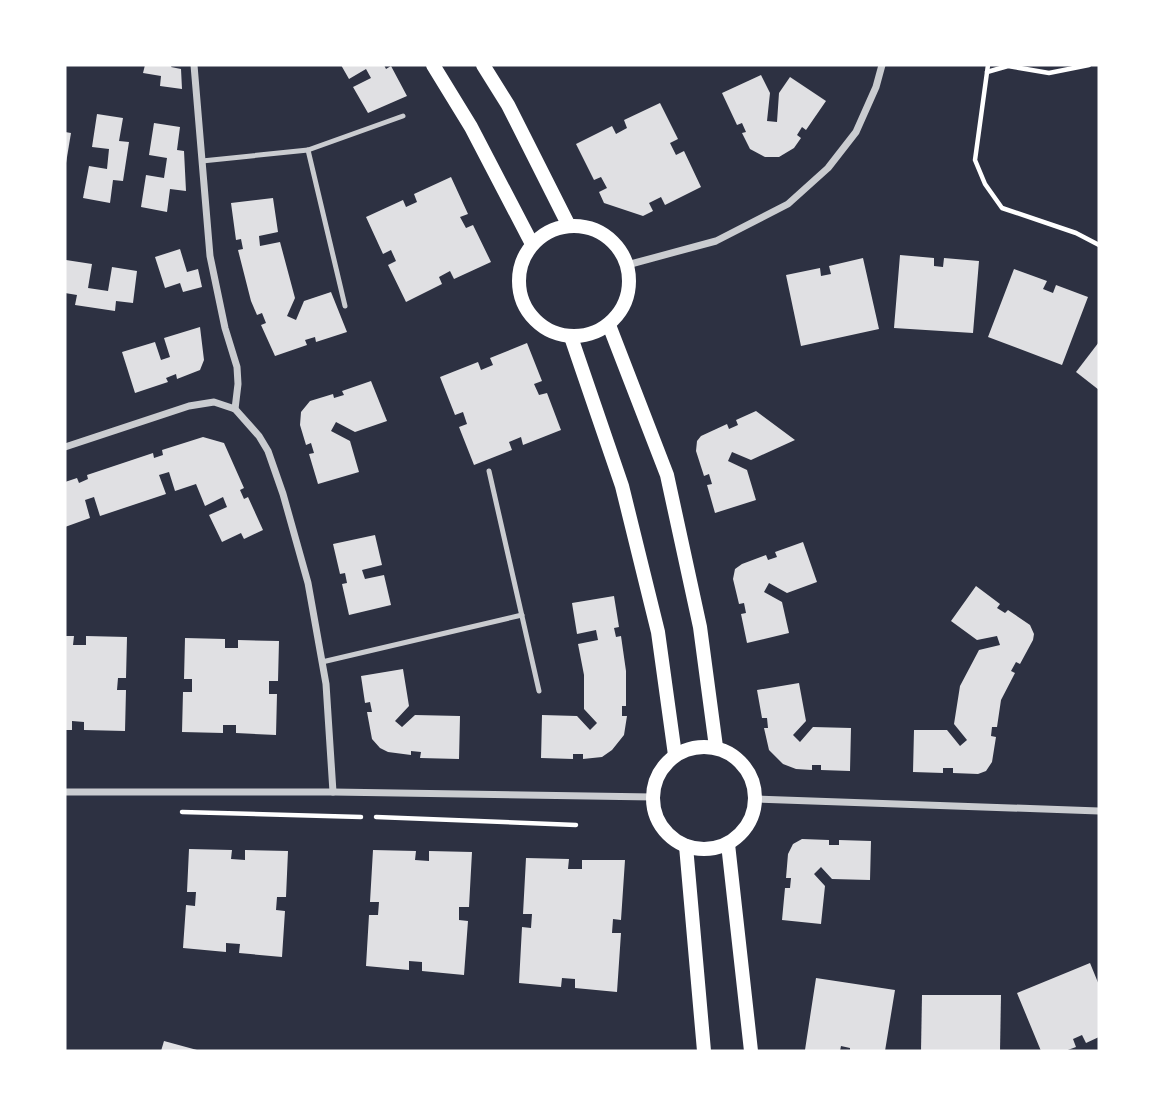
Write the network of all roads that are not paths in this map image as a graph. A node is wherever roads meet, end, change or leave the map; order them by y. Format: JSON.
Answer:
{"nodes":[{"id":1,"x":194,"y":65,"type":"edge"},
{"id":2,"x":433,"y":65,"type":"edge"},
{"id":3,"x":483,"y":65,"type":"edge"},
{"id":4,"x":882,"y":65,"type":"edge"},
{"id":5,"x":403,"y":116,"type":"dead end"},
{"id":6,"x":308,"y":150,"type":"junction"},
{"id":7,"x":202,"y":161,"type":"junction"},
{"id":8,"x":569,"y":226,"type":"junction"},
{"id":9,"x":532,"y":244,"type":"junction"},
{"id":10,"x":627,"y":265,"type":"junction"},
{"id":11,"x":345,"y":306,"type":"dead end"},
{"id":12,"x":609,"y":325,"type":"junction"},
{"id":13,"x":571,"y":337,"type":"junction"},
{"id":14,"x":234,"y":410,"type":"junction"},
{"id":15,"x":65,"y":447,"type":"edge"},
{"id":16,"x":489,"y":471,"type":"dead end"},
{"id":17,"x":522,"y":615,"type":"junction"},
{"id":18,"x":322,"y":662,"type":"junction"},
{"id":19,"x":539,"y":691,"type":"dead end"},
{"id":20,"x":716,"y":747,"type":"junction"},
{"id":21,"x":675,"y":755,"type":"junction"},
{"id":22,"x":65,"y":792,"type":"edge"},
{"id":23,"x":333,"y":792,"type":"junction"},
{"id":24,"x":653,"y":797,"type":"junction"},
{"id":25,"x":756,"y":799,"type":"junction"},
{"id":26,"x":1099,"y":811,"type":"edge"},
{"id":27,"x":727,"y":844,"type":"junction"},
{"id":28,"x":686,"y":846,"type":"junction"},
{"id":29,"x":704,"y":1051,"type":"edge"},
{"id":30,"x":751,"y":1051,"type":"edge"}],
"edges":[{"from":1,"to":7,"type":"street"},
{"from":2,"to":9,"type":"main road"},
{"from":3,"to":8,"type":"main road"},
{"from":4,"to":10,"type":"street"},
{"from":5,"to":6,"type":"lane"},
{"from":6,"to":7,"type":"lane"},
{"from":6,"to":11,"type":"lane"},
{"from":7,"to":14,"type":"street"},
{"from":8,"to":9,"type":"main road"},
{"from":8,"to":10,"type":"main road"},
{"from":9,"to":13,"type":"main road"},
{"from":10,"to":12,"type":"main road"},
{"from":12,"to":13,"type":"main road"},
{"from":12,"to":20,"type":"main road"},
{"from":13,"to":21,"type":"main road"},
{"from":14,"to":15,"type":"street"},
{"from":14,"to":18,"type":"street"},
{"from":16,"to":17,"type":"lane"},
{"from":17,"to":18,"type":"lane"},
{"from":17,"to":19,"type":"lane"},
{"from":18,"to":23,"type":"street"},
{"from":20,"to":21,"type":"main road"},
{"from":20,"to":25,"type":"main road"},
{"from":21,"to":24,"type":"main road"},
{"from":22,"to":23,"type":"street"},
{"from":23,"to":24,"type":"street"},
{"from":24,"to":28,"type":"main road"},
{"from":25,"to":26,"type":"street"},
{"from":25,"to":27,"type":"main road"},
{"from":27,"to":28,"type":"main road"},
{"from":27,"to":30,"type":"main road"},
{"from":28,"to":29,"type":"main road"}]}
